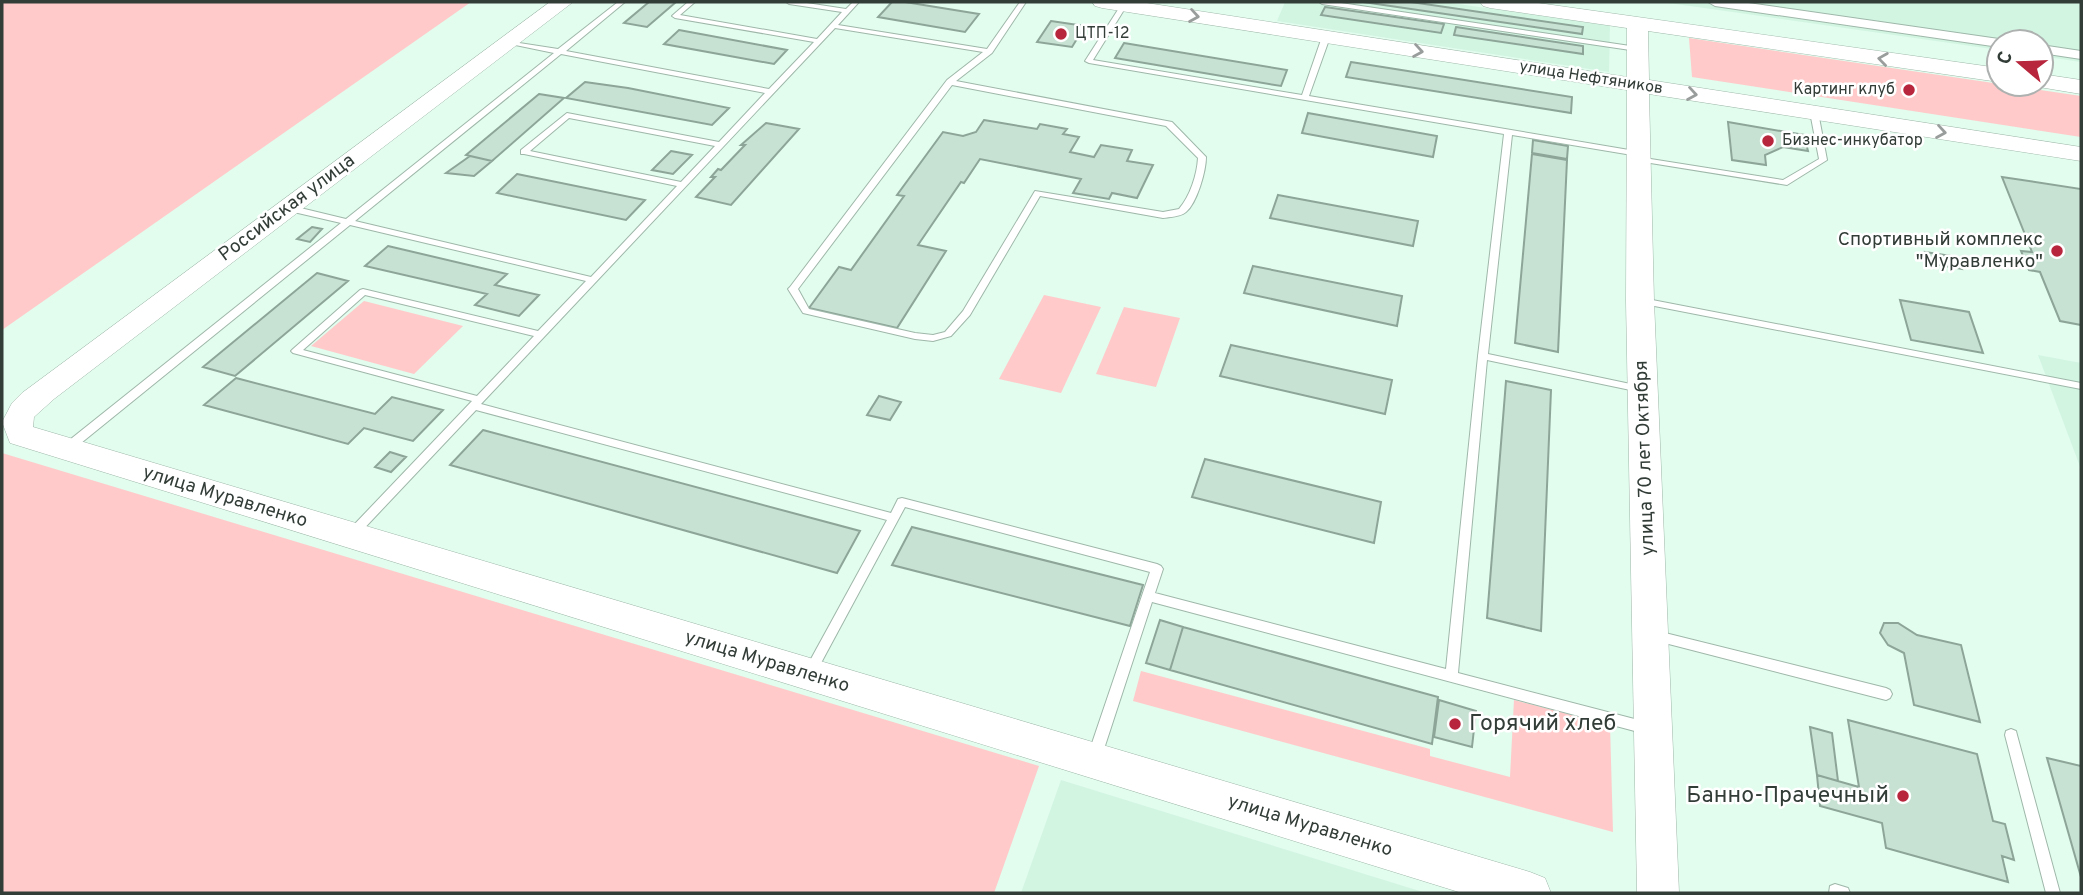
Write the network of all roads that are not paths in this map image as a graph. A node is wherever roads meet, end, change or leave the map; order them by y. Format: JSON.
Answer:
{"nodes":[{"id":1,"x":563,"y":2,"type":"edge"},
{"id":2,"x":622,"y":2,"type":"edge"},
{"id":3,"x":692,"y":2,"type":"edge"},
{"id":4,"x":789,"y":2,"type":"edge"},
{"id":5,"x":856,"y":2,"type":"edge"},
{"id":6,"x":1023,"y":2,"type":"edge"},
{"id":7,"x":1102,"y":2,"type":"edge"},
{"id":8,"x":1322,"y":2,"type":"edge"},
{"id":9,"x":1490,"y":2,"type":"edge"},
{"id":10,"x":1715,"y":2,"type":"edge"},
{"id":11,"x":1124,"y":5,"type":"junction"},
{"id":12,"x":847,"y":11,"type":"junction"},
{"id":13,"x":834,"y":26,"type":"junction"},
{"id":14,"x":1637,"y":36,"type":"junction"},
{"id":15,"x":1326,"y":37,"type":"junction"},
{"id":16,"x":819,"y":41,"type":"junction"},
{"id":17,"x":1985,"y":41,"type":"edge"},
{"id":18,"x":508,"y":43,"type":"junction"},
{"id":19,"x":989,"y":51,"type":"junction"},
{"id":20,"x":2055,"y":51,"type":"edge"},
{"id":21,"x":559,"y":52,"type":"junction"},
{"id":22,"x":2081,"y":55,"type":"edge"},
{"id":23,"x":1985,"y":73,"type":"edge"},
{"id":24,"x":950,"y":82,"type":"junction"},
{"id":25,"x":2055,"y":83,"type":"edge"},
{"id":26,"x":1637,"y":85,"type":"junction"},
{"id":27,"x":2081,"y":87,"type":"edge"},
{"id":28,"x":771,"y":92,"type":"junction"},
{"id":29,"x":1305,"y":98,"type":"junction"},
{"id":30,"x":1814,"y":112,"type":"junction"},
{"id":31,"x":1507,"y":132,"type":"junction"},
{"id":32,"x":721,"y":145,"type":"junction"},
{"id":33,"x":2081,"y":153,"type":"edge"},
{"id":34,"x":1638,"y":157,"type":"junction"},
{"id":35,"x":683,"y":185,"type":"junction"},
{"id":36,"x":288,"y":208,"type":"junction"},
{"id":37,"x":348,"y":222,"type":"junction"},
{"id":38,"x":593,"y":280,"type":"junction"},
{"id":39,"x":1640,"y":301,"type":"junction"},
{"id":40,"x":541,"y":335,"type":"junction"},
{"id":41,"x":1483,"y":356,"type":"junction"},
{"id":42,"x":2081,"y":387,"type":"edge"},
{"id":43,"x":1643,"y":390,"type":"junction"},
{"id":44,"x":477,"y":403,"type":"junction"},
{"id":45,"x":16,"y":419,"type":"joint"},
{"id":46,"x":66,"y":449,"type":"junction"},
{"id":47,"x":894,"y":517,"type":"junction"},
{"id":48,"x":351,"y":535,"type":"junction"},
{"id":49,"x":1148,"y":596,"type":"junction"},
{"id":50,"x":1651,"y":634,"type":"junction"},
{"id":51,"x":808,"y":674,"type":"junction"},
{"id":52,"x":1451,"y":677,"type":"junction"},
{"id":53,"x":1886,"y":694,"type":"dead end"},
{"id":54,"x":1652,"y":730,"type":"junction"},
{"id":55,"x":2011,"y":735,"type":"dead end"},
{"id":56,"x":1094,"y":761,"type":"junction"},
{"id":57,"x":1530,"y":893,"type":"edge"},
{"id":58,"x":1658,"y":893,"type":"edge"},
{"id":59,"x":2053,"y":893,"type":"edge"}],
"edges":[{"from":1,"to":18,"type":"street","name":"Российская улица"},
{"from":2,"to":21,"type":"lane"},
{"from":3,"to":16,"type":"lane"},
{"from":4,"to":12,"type":"lane"},
{"from":5,"to":12,"type":"lane"},
{"from":6,"to":19,"type":"lane"},
{"from":7,"to":11,"type":"street","name":"улица Нефтяников"},
{"from":8,"to":14,"type":"lane"},
{"from":9,"to":14,"type":"street"},
{"from":10,"to":17,"type":"street"},
{"from":11,"to":15,"type":"street","name":"улица Нефтяников","one_way":true},
{"from":11,"to":29,"type":"lane"},
{"from":12,"to":13,"type":"lane"},
{"from":13,"to":16,"type":"lane"},
{"from":13,"to":19,"type":"lane"},
{"from":23,"to":14,"type":"street","one_way":true},
{"from":14,"to":26,"type":"street","name":"улица 70 лет Октября"},
{"from":15,"to":26,"type":"street","name":"улица Нефтяников","one_way":true},
{"from":15,"to":29,"type":"lane"},
{"from":16,"to":28,"type":"lane"},
{"from":18,"to":21,"type":"lane"},
{"from":18,"to":36,"type":"street","name":"Российская улица"},
{"from":19,"to":24,"type":"lane"},
{"from":20,"to":22,"type":"street"},
{"from":21,"to":28,"type":"lane"},
{"from":21,"to":37,"type":"lane"},
{"from":24,"to":24,"type":"lane"},
{"from":25,"to":27,"type":"street"},
{"from":26,"to":30,"type":"street","name":"улица Нефтяников","one_way":true},
{"from":26,"to":34,"type":"street","name":"улица 70 лет Октября"},
{"from":28,"to":32,"type":"lane"},
{"from":29,"to":31,"type":"lane"},
{"from":30,"to":33,"type":"street","name":"улица Нефтяников","one_way":true},
{"from":30,"to":34,"type":"lane"},
{"from":31,"to":34,"type":"lane"},
{"from":31,"to":41,"type":"lane"},
{"from":32,"to":35,"type":"lane"},
{"from":32,"to":35,"type":"lane"},
{"from":34,"to":39,"type":"street","name":"улица 70 лет Октября"},
{"from":35,"to":38,"type":"lane"},
{"from":36,"to":37,"type":"lane"},
{"from":36,"to":45,"type":"street","name":"Российская улица"},
{"from":37,"to":38,"type":"lane"},
{"from":37,"to":46,"type":"lane"},
{"from":38,"to":40,"type":"lane"},
{"from":39,"to":42,"type":"lane"},
{"from":39,"to":43,"type":"street","name":"улица 70 лет Октября"},
{"from":40,"to":44,"type":"lane"},
{"from":40,"to":44,"type":"lane"},
{"from":41,"to":43,"type":"lane"},
{"from":41,"to":52,"type":"lane"},
{"from":43,"to":50,"type":"street","name":"улица 70 лет Октября"},
{"from":44,"to":47,"type":"lane"},
{"from":44,"to":48,"type":"lane"},
{"from":45,"to":46,"type":"street","name":"улица Муравленко"},
{"from":46,"to":48,"type":"street","name":"улица Муравленко"},
{"from":47,"to":49,"type":"lane"},
{"from":47,"to":51,"type":"lane"},
{"from":48,"to":51,"type":"street","name":"улица Муравленко"},
{"from":49,"to":52,"type":"lane"},
{"from":49,"to":56,"type":"lane"},
{"from":50,"to":53,"type":"lane"},
{"from":50,"to":54,"type":"street","name":"улица 70 лет Октября"},
{"from":51,"to":56,"type":"street","name":"улица Муравленко"},
{"from":52,"to":54,"type":"lane"},
{"from":54,"to":58,"type":"street","name":"улица 70 лет Октября"},
{"from":55,"to":59,"type":"lane"},
{"from":56,"to":57,"type":"street","name":"улица Муравленко"}]}
